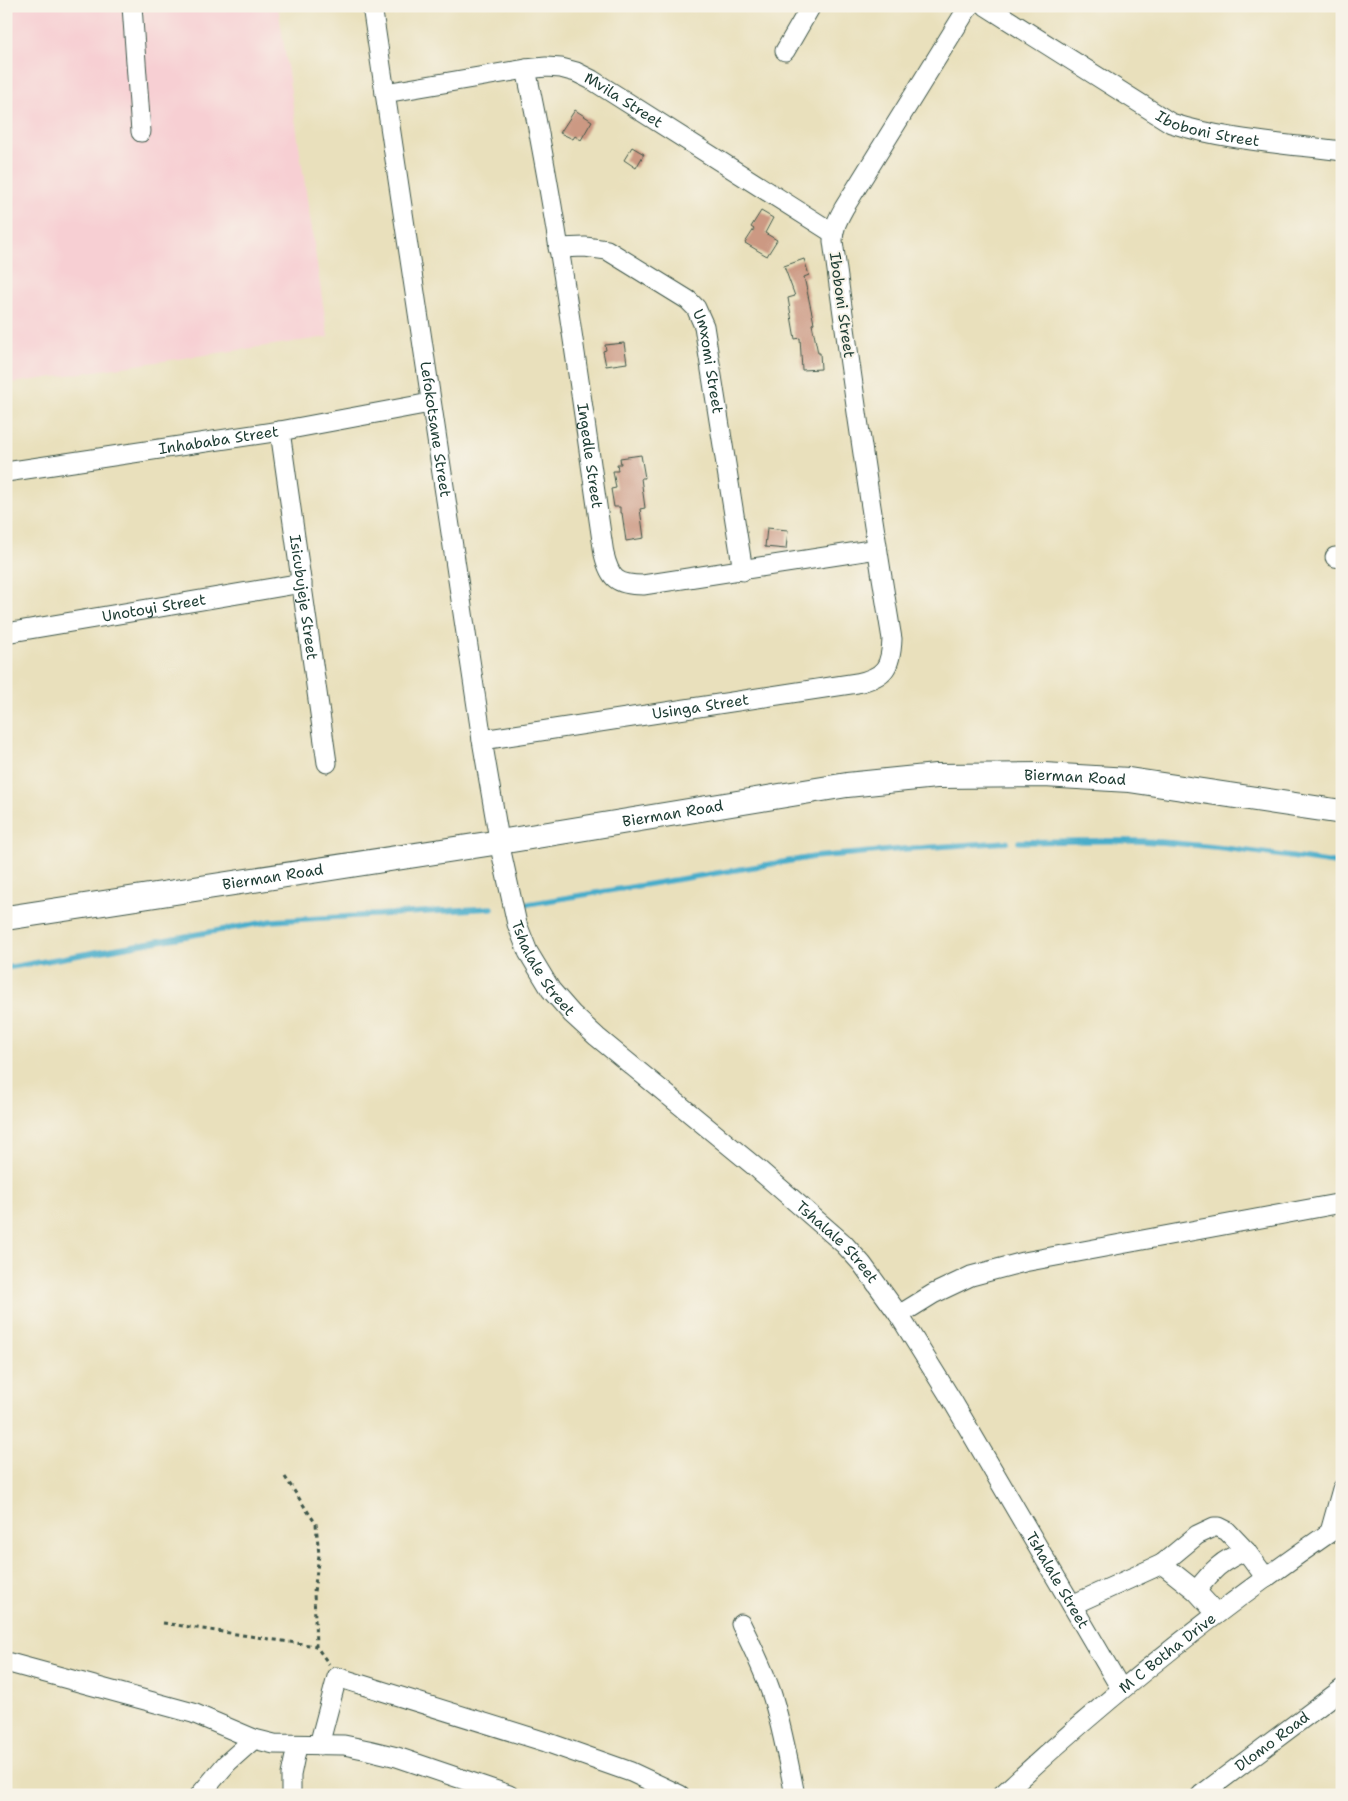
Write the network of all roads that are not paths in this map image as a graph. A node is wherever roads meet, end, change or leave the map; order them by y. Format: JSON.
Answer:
{"nodes":[{"id":1,"x":132,"y":6,"type":"edge"},
{"id":2,"x":372,"y":6,"type":"edge"},
{"id":3,"x":811,"y":6,"type":"edge"},
{"id":4,"x":969,"y":6,"type":"edge"},
{"id":5,"x":986,"y":6,"type":"edge"},
{"id":6,"x":785,"y":51,"type":"dead end"},
{"id":7,"x":526,"y":69,"type":"junction"},
{"id":8,"x":385,"y":93,"type":"junction"},
{"id":9,"x":141,"y":132,"type":"dead end"},
{"id":10,"x":1342,"y":152,"type":"edge"},
{"id":11,"x":833,"y":233,"type":"junction"},
{"id":12,"x":558,"y":248,"type":"junction"},
{"id":13,"x":430,"y":403,"type":"junction"},
{"id":14,"x":280,"y":431,"type":"junction"},
{"id":15,"x":6,"y":472,"type":"edge"},
{"id":16,"x":877,"y":549,"type":"junction"},
{"id":17,"x":743,"y":571,"type":"junction"},
{"id":18,"x":302,"y":583,"type":"junction"},
{"id":19,"x":6,"y":633,"type":"edge"},
{"id":20,"x":892,"y":639,"type":"joint"},
{"id":21,"x":482,"y":740,"type":"junction"},
{"id":22,"x":326,"y":763,"type":"dead end"},
{"id":23,"x":1342,"y":812,"type":"edge"},
{"id":24,"x":1342,"y":820,"type":"edge"},
{"id":25,"x":501,"y":846,"type":"junction"},
{"id":26,"x":6,"y":918,"type":"edge"},
{"id":27,"x":6,"y":929,"type":"edge"},
{"id":28,"x":1342,"y":1203,"type":"edge"},
{"id":29,"x":899,"y":1314,"type":"junction"},
{"id":30,"x":1342,"y":1490,"type":"edge"},
{"id":31,"x":1336,"y":1528,"type":"edge"},
{"id":32,"x":1246,"y":1551,"type":"junction"},
{"id":33,"x":1162,"y":1564,"type":"junction"},
{"id":34,"x":1266,"y":1578,"type":"junction"},
{"id":35,"x":1196,"y":1591,"type":"junction"},
{"id":36,"x":1072,"y":1605,"type":"junction"},
{"id":37,"x":1217,"y":1614,"type":"junction"},
{"id":38,"x":741,"y":1624,"type":"dead end"},
{"id":39,"x":6,"y":1662,"type":"edge"},
{"id":40,"x":1122,"y":1689,"type":"junction"},
{"id":41,"x":1342,"y":1689,"type":"edge"},
{"id":42,"x":254,"y":1739,"type":"junction"},
{"id":43,"x":319,"y":1745,"type":"junction"},
{"id":44,"x":297,"y":1746,"type":"junction"},
{"id":45,"x":200,"y":1795,"type":"edge"},
{"id":46,"x":291,"y":1795,"type":"edge"},
{"id":47,"x":508,"y":1795,"type":"edge"},
{"id":48,"x":680,"y":1795,"type":"edge"},
{"id":49,"x":795,"y":1795,"type":"edge"},
{"id":50,"x":1002,"y":1795,"type":"edge"},
{"id":51,"x":1201,"y":1795,"type":"edge"}],
"edges":[{"from":1,"to":9,"type":"street"},
{"from":2,"to":8,"type":"street","name":"Lefokotsane Street"},
{"from":3,"to":6,"type":"street"},
{"from":4,"to":11,"type":"street","name":"Iboboni Street"},
{"from":5,"to":10,"type":"street","name":"Iboboni Street"},
{"from":7,"to":8,"type":"street","name":"Mvila Street"},
{"from":7,"to":11,"type":"street","name":"Mvila Street"},
{"from":7,"to":12,"type":"street","name":"Ingedle Street"},
{"from":8,"to":13,"type":"street","name":"Lefokotsane Street"},
{"from":11,"to":16,"type":"street","name":"Iboboni Street"},
{"from":12,"to":17,"type":"street","name":"Umxomi Street"},
{"from":12,"to":17,"type":"street","name":"Ingedle Street"},
{"from":13,"to":14,"type":"street","name":"Inhababa Street"},
{"from":13,"to":21,"type":"street","name":"Lefokotsane Street"},
{"from":14,"to":15,"type":"street","name":"Inhababa Street"},
{"from":14,"to":18,"type":"street","name":"Isicubujeje Street"},
{"from":16,"to":17,"type":"street","name":"Ingedle Street"},
{"from":16,"to":20,"type":"street","name":"Iboboni Street"},
{"from":18,"to":19,"type":"street","name":"Unotoyi Street"},
{"from":18,"to":22,"type":"street","name":"Isicubujeje Street"},
{"from":20,"to":21,"type":"street","name":"Usinga Street"},
{"from":21,"to":25,"type":"street","name":"Lefokotsane Street"},
{"from":23,"to":25,"type":"main road","name":"Bierman Road"},
{"from":24,"to":25,"type":"main road","name":"Bierman Road"},
{"from":25,"to":26,"type":"main road","name":"Bierman Road"},
{"from":25,"to":27,"type":"main road","name":"Bierman Road"},
{"from":25,"to":29,"type":"street","name":"Tshalale Street"},
{"from":28,"to":29,"type":"street"},
{"from":29,"to":36,"type":"street","name":"Tshalale Street"},
{"from":30,"to":31,"type":"street"},
{"from":31,"to":34,"type":"street","name":"M C Botha Drive"},
{"from":32,"to":33,"type":"street"},
{"from":32,"to":34,"type":"street"},
{"from":32,"to":35,"type":"street"},
{"from":33,"to":35,"type":"street"},
{"from":33,"to":36,"type":"street"},
{"from":34,"to":37,"type":"street","name":"M C Botha Drive"},
{"from":35,"to":37,"type":"street"},
{"from":36,"to":40,"type":"street","name":"Tshalale Street"},
{"from":37,"to":40,"type":"street","name":"M C Botha Drive"},
{"from":38,"to":49,"type":"street"},
{"from":39,"to":42,"type":"street"},
{"from":40,"to":50,"type":"street","name":"M C Botha Drive"},
{"from":41,"to":51,"type":"street","name":"Dlomo Road"},
{"from":42,"to":44,"type":"street"},
{"from":42,"to":45,"type":"street"},
{"from":43,"to":44,"type":"street"},
{"from":43,"to":47,"type":"street"},
{"from":43,"to":48,"type":"street"},
{"from":44,"to":46,"type":"street"}]}
